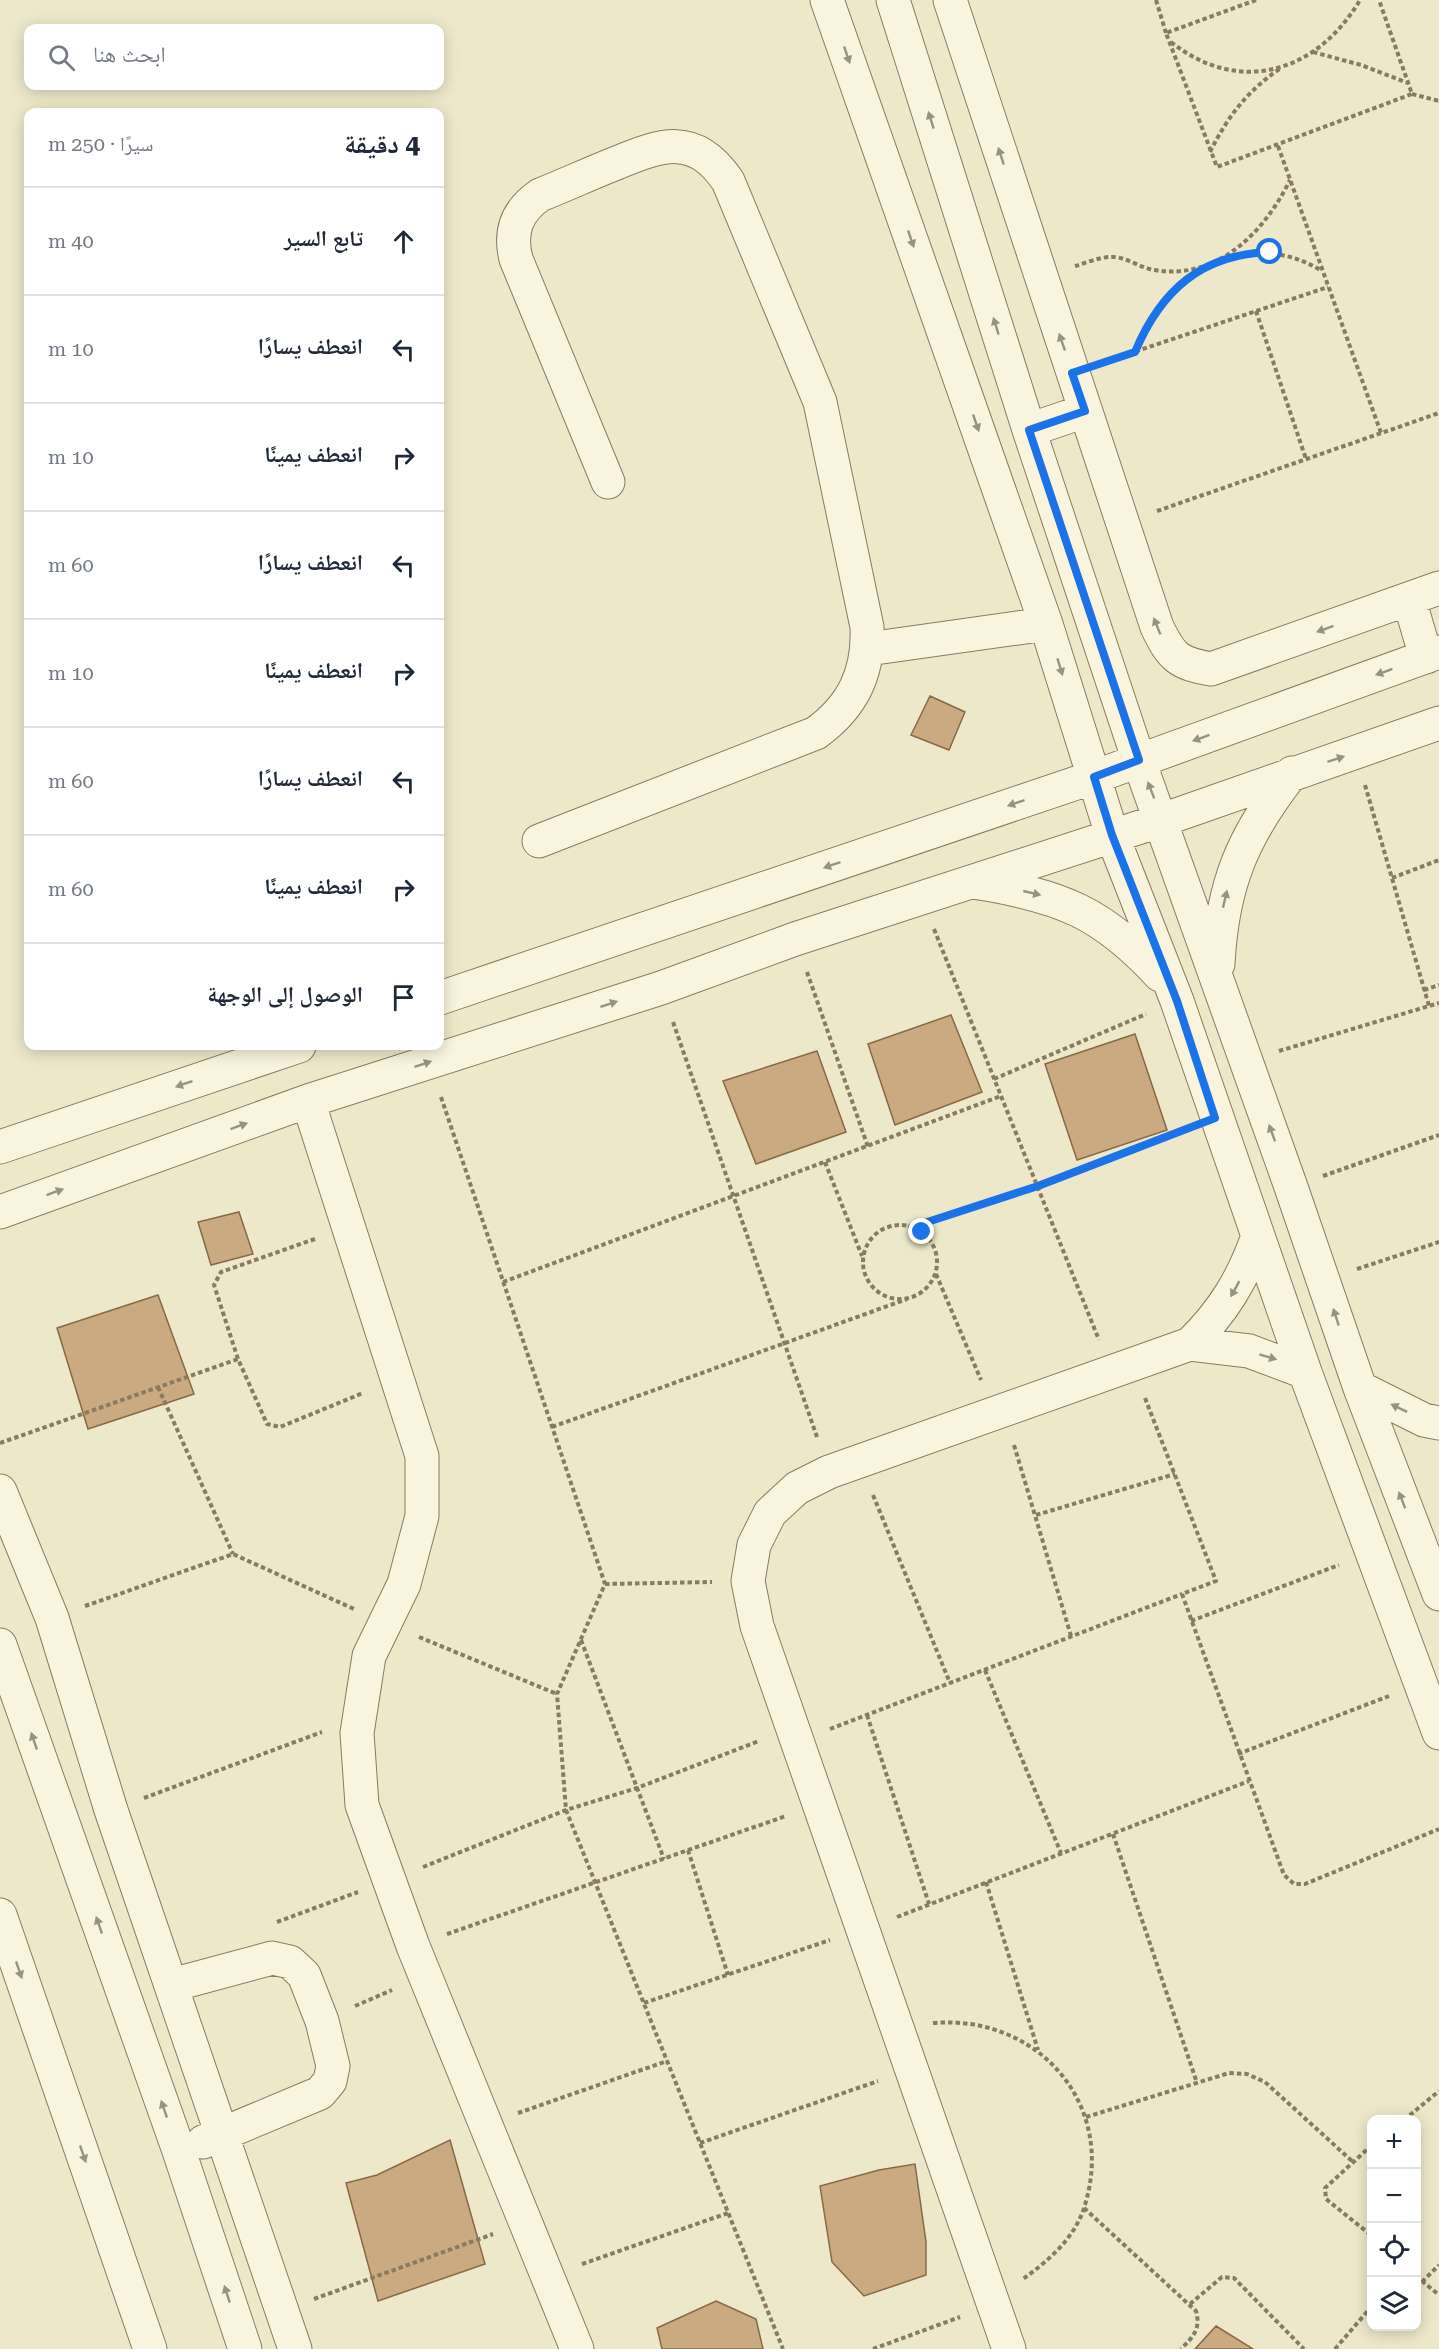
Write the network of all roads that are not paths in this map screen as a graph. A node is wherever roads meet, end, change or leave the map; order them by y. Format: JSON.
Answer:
{"nodes":[{"id":1,"x":827,"y":0,"type":"edge"},
{"id":2,"x":893,"y":0,"type":"edge"},
{"id":3,"x":950,"y":0,"type":"edge"},
{"id":4,"x":1085,"y":411,"type":"junction"},
{"id":5,"x":1029,"y":430,"type":"junction"},
{"id":6,"x":608,"y":482,"type":"dead end"},
{"id":7,"x":1439,"y":588,"type":"edge"},
{"id":8,"x":1409,"y":599,"type":"junction"},
{"id":9,"x":1046,"y":624,"type":"junction"},
{"id":10,"x":868,"y":649,"type":"junction"},
{"id":11,"x":1433,"y":654,"type":"edge"},
{"id":12,"x":1439,"y":723,"type":"edge"},
{"id":13,"x":1139,"y":760,"type":"junction"},
{"id":14,"x":1292,"y":773,"type":"junction"},
{"id":15,"x":1094,"y":777,"type":"junction"},
{"id":16,"x":1162,"y":820,"type":"junction"},
{"id":17,"x":1112,"y":835,"type":"junction"},
{"id":18,"x":539,"y":841,"type":"dead end"},
{"id":19,"x":974,"y":882,"type":"junction"},
{"id":20,"x":1217,"y":978,"type":"junction"},
{"id":21,"x":1173,"y":993,"type":"junction"},
{"id":22,"x":444,"y":997,"type":"edge"},
{"id":23,"x":287,"y":1050,"type":"edge"},
{"id":24,"x":308,"y":1101,"type":"junction"},
{"id":25,"x":0,"y":1147,"type":"edge"},
{"id":26,"x":0,"y":1212,"type":"edge"},
{"id":27,"x":1258,"y":1236,"type":"junction"},
{"id":28,"x":1190,"y":1344,"type":"junction"},
{"id":29,"x":1305,"y":1372,"type":"junction"},
{"id":30,"x":1360,"y":1388,"type":"junction"},
{"id":31,"x":1439,"y":1423,"type":"edge"},
{"id":32,"x":0,"y":1491,"type":"edge"},
{"id":33,"x":1427,"y":1541,"type":"edge"},
{"id":34,"x":1371,"y":1553,"type":"junction"},
{"id":35,"x":1439,"y":1594,"type":"edge"},
{"id":36,"x":0,"y":1645,"type":"edge"},
{"id":37,"x":1439,"y":1733,"type":"edge"},
{"id":38,"x":0,"y":1915,"type":"edge"},
{"id":39,"x":172,"y":1986,"type":"junction"},
{"id":40,"x":222,"y":2136,"type":"junction"},
{"id":41,"x":179,"y":2151,"type":"junction"},
{"id":42,"x":150,"y":2349,"type":"edge"},
{"id":43,"x":245,"y":2349,"type":"edge"},
{"id":44,"x":295,"y":2349,"type":"edge"},
{"id":45,"x":577,"y":2349,"type":"edge"},
{"id":46,"x":1009,"y":2349,"type":"edge"}],
"edges":[{"from":1,"to":9,"type":"street","one_way":true},
{"from":5,"to":2,"type":"street","one_way":true},
{"from":4,"to":3,"type":"street","one_way":true},
{"from":4,"to":5,"type":"street"},
{"from":8,"to":4,"type":"street","one_way":true},
{"from":5,"to":13,"type":"street"},
{"from":6,"to":10,"type":"street"},
{"from":7,"to":8,"type":"street"},
{"from":8,"to":11,"type":"street"},
{"from":9,"to":10,"type":"street"},
{"from":9,"to":15,"type":"street","one_way":true},
{"from":10,"to":18,"type":"street"},
{"from":11,"to":13,"type":"street","one_way":true},
{"from":14,"to":12,"type":"street","one_way":true},
{"from":13,"to":15,"type":"street"},
{"from":16,"to":13,"type":"street","one_way":true},
{"from":14,"to":16,"type":"street"},
{"from":20,"to":14,"type":"street","one_way":true},
{"from":15,"to":17,"type":"street"},
{"from":15,"to":22,"type":"street","one_way":true},
{"from":16,"to":17,"type":"street"},
{"from":16,"to":20,"type":"street"},
{"from":17,"to":19,"type":"street"},
{"from":17,"to":21,"type":"street"},
{"from":19,"to":21,"type":"street","one_way":true},
{"from":24,"to":19,"type":"street","one_way":true},
{"from":30,"to":20,"type":"street","one_way":true},
{"from":21,"to":27,"type":"street"},
{"from":23,"to":25,"type":"street","one_way":true},
{"from":26,"to":24,"type":"street","one_way":true},
{"from":24,"to":45,"type":"street"},
{"from":27,"to":28,"type":"street","one_way":true},
{"from":27,"to":29,"type":"street"},
{"from":28,"to":29,"type":"street","one_way":true},
{"from":28,"to":46,"type":"street"},
{"from":29,"to":34,"type":"street"},
{"from":31,"to":30,"type":"street","one_way":true},
{"from":33,"to":30,"type":"street","one_way":true},
{"from":32,"to":39,"type":"street"},
{"from":33,"to":34,"type":"street"},
{"from":33,"to":35,"type":"street"},
{"from":34,"to":37,"type":"street"},
{"from":41,"to":36,"type":"street","one_way":true},
{"from":38,"to":42,"type":"street","one_way":true},
{"from":39,"to":40,"type":"street"},
{"from":39,"to":40,"type":"street"},
{"from":40,"to":41,"type":"street"},
{"from":40,"to":44,"type":"street"},
{"from":43,"to":41,"type":"street","one_way":true}]}
